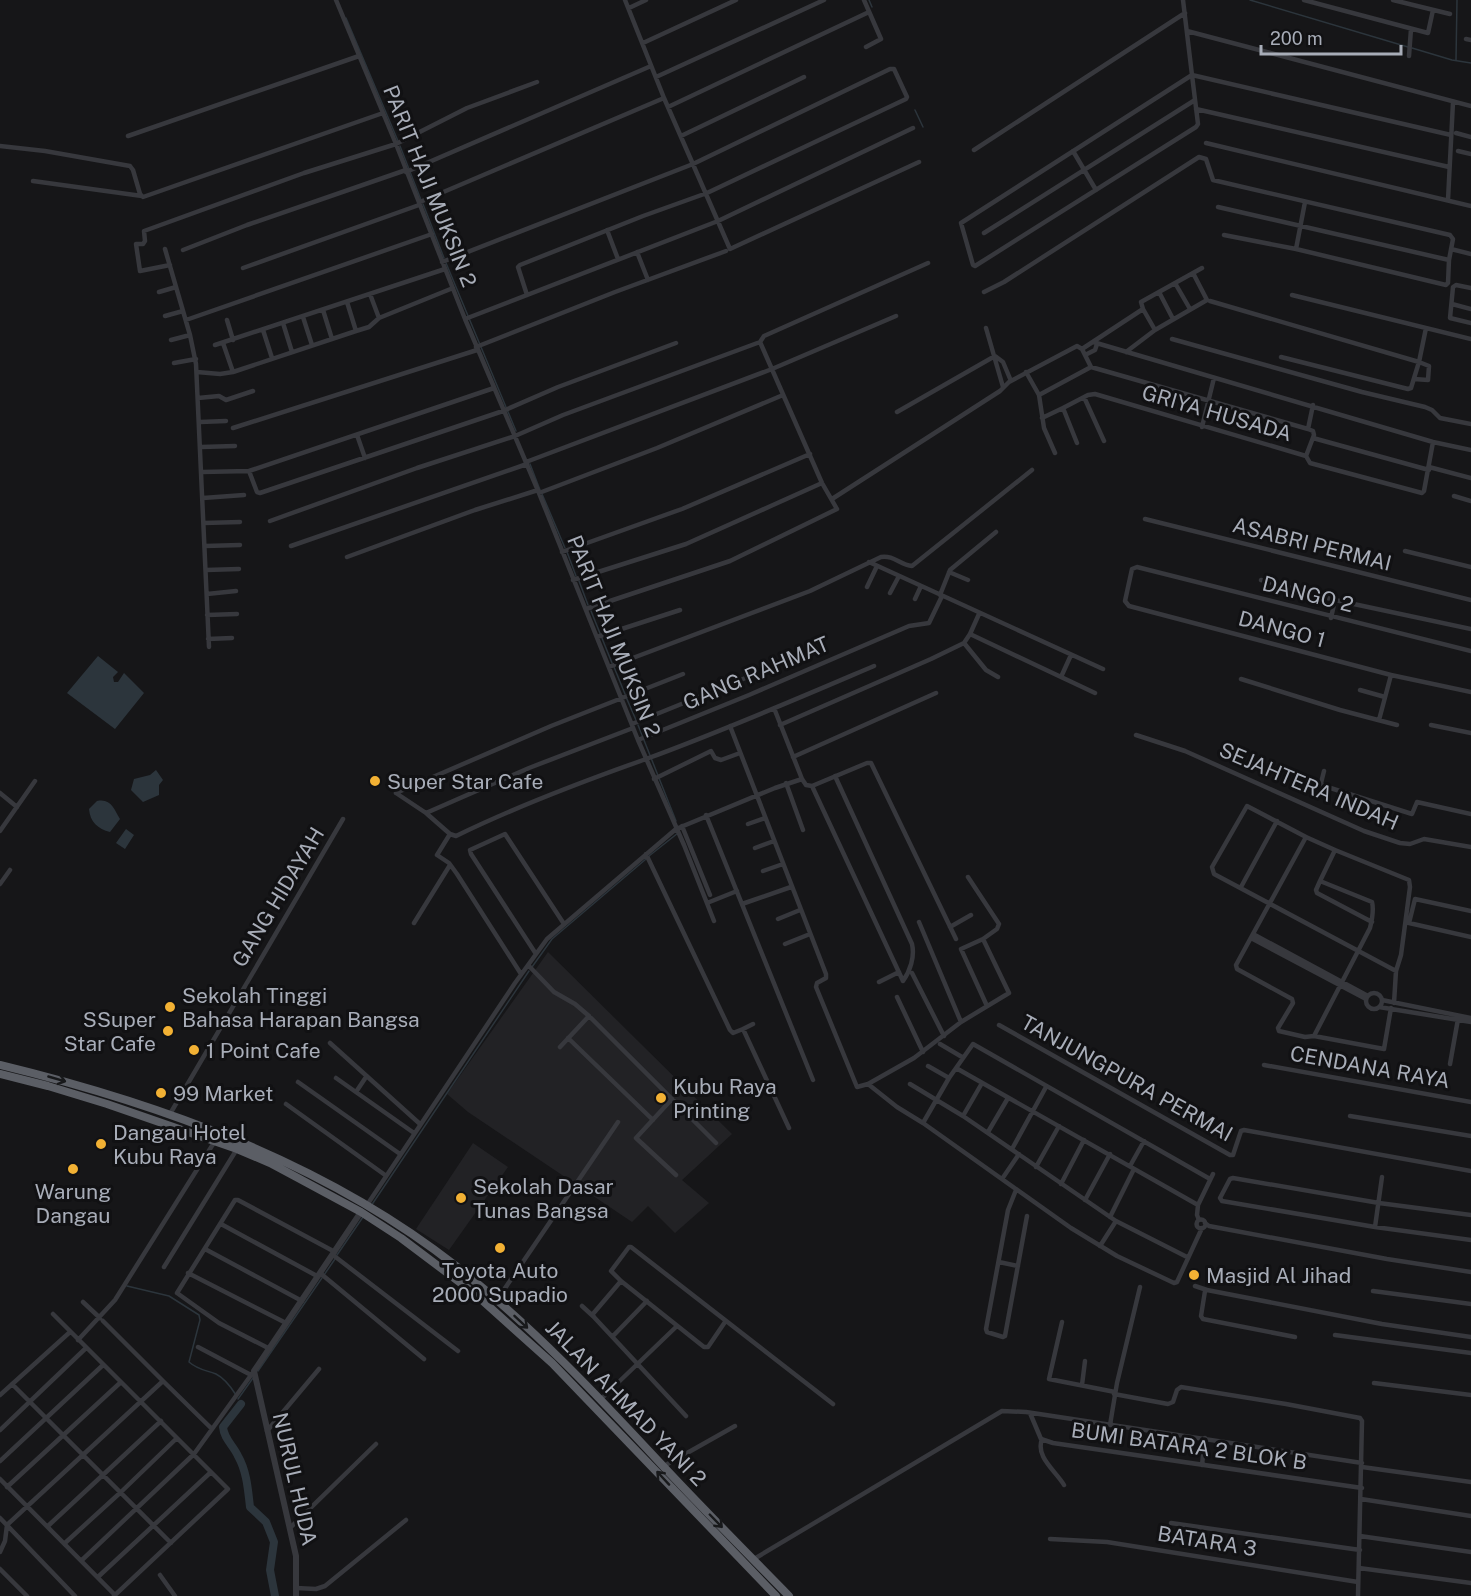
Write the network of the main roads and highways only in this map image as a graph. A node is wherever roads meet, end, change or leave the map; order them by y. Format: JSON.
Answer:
{"nodes":[{"id":1,"x":0,"y":1065,"type":"edge"},
{"id":2,"x":0,"y":1074,"type":"edge"},
{"id":3,"x":367,"y":1211,"type":"junction"},
{"id":4,"x":776,"y":1596,"type":"edge"},
{"id":5,"x":789,"y":1596,"type":"edge"}],
"edges":[{"from":1,"to":3,"type":"highway","name":"JALAN AHMAD YANI 2","one_way":true},
{"from":2,"to":3,"type":"highway","name":"JALAN AHMAD YANI 2"},
{"from":4,"to":3,"type":"highway","name":"JALAN AHMAD YANI 2","one_way":true},
{"from":3,"to":5,"type":"highway","name":"JALAN AHMAD YANI 2","one_way":true}]}
